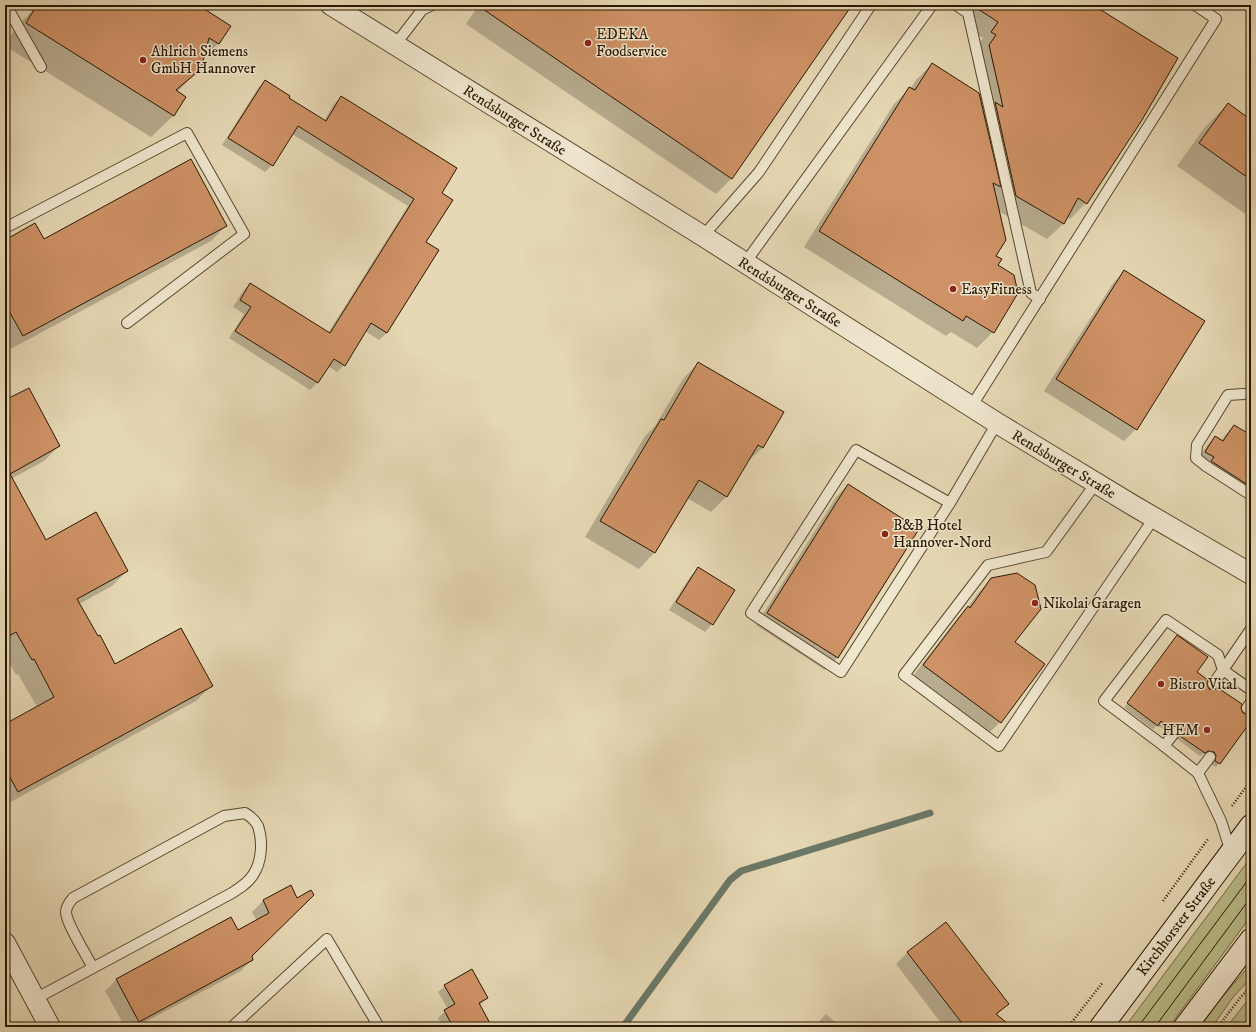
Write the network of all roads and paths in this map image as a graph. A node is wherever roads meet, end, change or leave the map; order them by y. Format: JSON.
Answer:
{"nodes":[{"id":1,"x":6,"y":5,"type":"edge"},
{"id":2,"x":331,"y":5,"type":"edge"},
{"id":3,"x":432,"y":5,"type":"edge"},
{"id":4,"x":871,"y":5,"type":"edge"},
{"id":5,"x":932,"y":5,"type":"edge"},
{"id":6,"x":956,"y":5,"type":"edge"},
{"id":7,"x":1195,"y":5,"type":"edge"},
{"id":8,"x":395,"y":45,"type":"junction"},
{"id":9,"x":41,"y":68,"type":"dead end"},
{"id":10,"x":5,"y":228,"type":"edge"},
{"id":11,"x":702,"y":236,"type":"junction"},
{"id":12,"x":745,"y":263,"type":"junction"},
{"id":13,"x":1040,"y":299,"type":"junction"},
{"id":14,"x":127,"y":323,"type":"dead end"},
{"id":15,"x":1244,"y":394,"type":"dead end"},
{"id":16,"x":971,"y":407,"type":"junction"},
{"id":17,"x":997,"y":423,"type":"junction"},
{"id":18,"x":1096,"y":483,"type":"junction"},
{"id":19,"x":1251,"y":495,"type":"edge"},
{"id":20,"x":950,"y":503,"type":"junction"},
{"id":21,"x":1154,"y":518,"type":"junction"},
{"id":22,"x":1251,"y":574,"type":"edge"},
{"id":23,"x":1251,"y":629,"type":"edge"},
{"id":24,"x":1222,"y":670,"type":"junction"},
{"id":25,"x":1212,"y":684,"type":"dead end"},
{"id":26,"x":1251,"y":690,"type":"edge"},
{"id":27,"x":1175,"y":732,"type":"dead end"},
{"id":28,"x":1164,"y":746,"type":"junction"},
{"id":29,"x":1210,"y":757,"type":"dead end"},
{"id":30,"x":1198,"y":773,"type":"junction"},
{"id":31,"x":1251,"y":780,"type":"edge"},
{"id":32,"x":1221,"y":821,"type":"junction"},
{"id":33,"x":1251,"y":826,"type":"edge"},
{"id":34,"x":1231,"y":852,"type":"junction"},
{"id":35,"x":1161,"y":905,"type":"dead end"},
{"id":36,"x":1251,"y":940,"type":"edge"},
{"id":37,"x":5,"y":943,"type":"edge"},
{"id":38,"x":93,"y":968,"type":"junction"},
{"id":39,"x":1105,"y":980,"type":"dead end"},
{"id":40,"x":1251,"y":986,"type":"edge"},
{"id":41,"x":35,"y":999,"type":"junction"},
{"id":42,"x":50,"y":1027,"type":"edge"},
{"id":43,"x":232,"y":1027,"type":"edge"},
{"id":44,"x":379,"y":1027,"type":"edge"},
{"id":45,"x":1068,"y":1027,"type":"edge"},
{"id":46,"x":1102,"y":1027,"type":"edge"},
{"id":47,"x":1185,"y":1027,"type":"edge"},
{"id":48,"x":1218,"y":1027,"type":"edge"}],
"edges":[{"from":1,"to":9,"type":"lane"},
{"from":2,"to":8,"type":"street","name":"Rendsburger Straße"},
{"from":3,"to":8,"type":"lane"},
{"from":4,"to":11,"type":"lane"},
{"from":5,"to":12,"type":"lane"},
{"from":6,"to":13,"type":"lane"},
{"from":7,"to":13,"type":"lane"},
{"from":8,"to":11,"type":"street","name":"Rendsburger Straße"},
{"from":10,"to":14,"type":"lane"},
{"from":11,"to":12,"type":"street","name":"Rendsburger Straße"},
{"from":12,"to":16,"type":"street","name":"Rendsburger Straße"},
{"from":13,"to":16,"type":"lane"},
{"from":15,"to":19,"type":"lane"},
{"from":16,"to":17,"type":"street","name":"Rendsburger Straße"},
{"from":17,"to":18,"type":"street","name":"Rendsburger Straße"},
{"from":17,"to":20,"type":"lane"},
{"from":18,"to":21,"type":"street","name":"Rendsburger Straße"},
{"from":18,"to":21,"type":"lane"},
{"from":20,"to":20,"type":"lane"},
{"from":21,"to":22,"type":"street","name":"Rendsburger Straße"},
{"from":23,"to":24,"type":"lane"},
{"from":24,"to":25,"type":"lane"},
{"from":24,"to":26,"type":"lane"},
{"from":24,"to":28,"type":"lane"},
{"from":27,"to":28,"type":"lane"},
{"from":28,"to":30,"type":"lane"},
{"from":29,"to":30,"type":"lane"},
{"from":30,"to":32,"type":"lane"},
{"from":31,"to":32,"type":"path"},
{"from":32,"to":34,"type":"lane"},
{"from":32,"to":35,"type":"path"},
{"from":33,"to":34,"type":"main road","name":"Kirchhorster Straße"},
{"from":34,"to":46,"type":"main road","name":"Kirchhorster Straße"},
{"from":36,"to":47,"type":"main road"},
{"from":37,"to":41,"type":"street"},
{"from":38,"to":38,"type":"lane"},
{"from":38,"to":41,"type":"lane"},
{"from":39,"to":45,"type":"path"},
{"from":40,"to":48,"type":"path"},
{"from":41,"to":42,"type":"street"},
{"from":43,"to":44,"type":"lane"}]}
